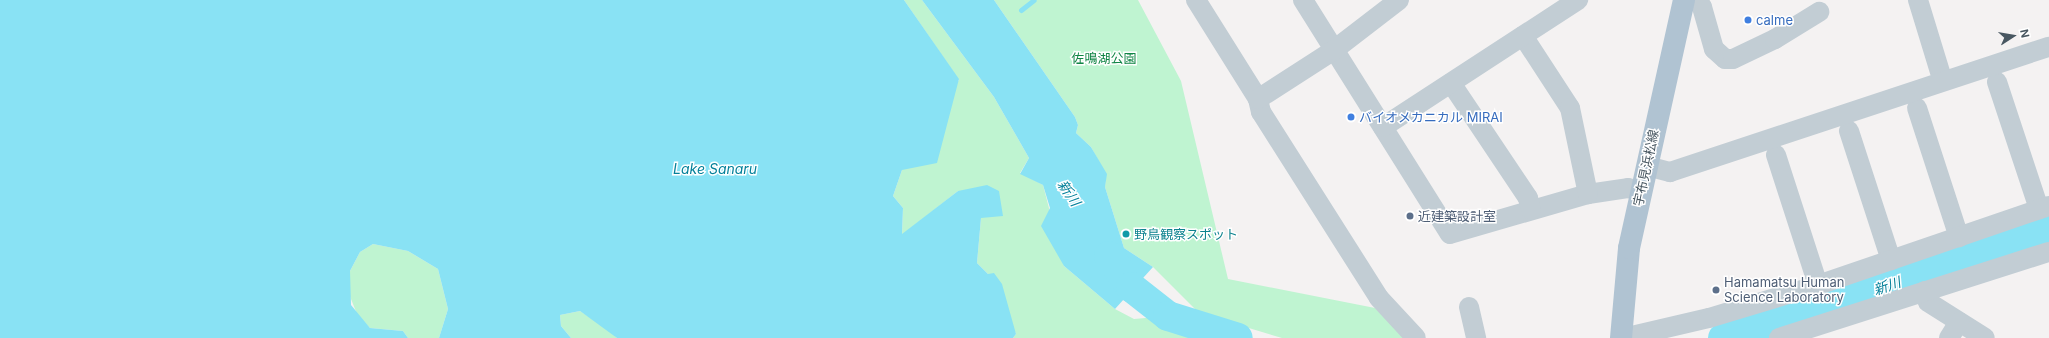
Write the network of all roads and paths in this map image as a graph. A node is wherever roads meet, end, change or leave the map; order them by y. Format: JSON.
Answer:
{"nodes":[{"id":1,"x":1196,"y":0,"type":"edge"},
{"id":2,"x":1302,"y":0,"type":"edge"},
{"id":3,"x":1400,"y":0,"type":"edge"},
{"id":4,"x":1578,"y":0,"type":"edge"},
{"id":5,"x":1684,"y":0,"type":"edge"},
{"id":6,"x":1696,"y":0,"type":"edge"},
{"id":7,"x":1918,"y":0,"type":"edge"},
{"id":8,"x":1819,"y":12,"type":"dead end"},
{"id":9,"x":1523,"y":36,"type":"junction"},
{"id":10,"x":2049,"y":47,"type":"edge"},
{"id":11,"x":1334,"y":50,"type":"junction"},
{"id":12,"x":1940,"y":72,"type":"dead end"},
{"id":13,"x":1997,"y":82,"type":"dead end"},
{"id":14,"x":1451,"y":83,"type":"junction"},
{"id":15,"x":1258,"y":99,"type":"junction"},
{"id":16,"x":1918,"y":108,"type":"dead end"},
{"id":17,"x":1383,"y":127,"type":"junction"},
{"id":18,"x":1849,"y":131,"type":"dead end"},
{"id":19,"x":1776,"y":155,"type":"dead end"},
{"id":20,"x":1647,"y":166,"type":"junction"},
{"id":21,"x":1641,"y":192,"type":"junction"},
{"id":22,"x":1588,"y":194,"type":"junction"},
{"id":23,"x":2044,"y":207,"type":"edge"},
{"id":24,"x":1531,"y":210,"type":"junction"},
{"id":25,"x":1959,"y":237,"type":"junction"},
{"id":26,"x":2049,"y":252,"type":"edge"},
{"id":27,"x":1891,"y":260,"type":"junction"},
{"id":28,"x":1818,"y":285,"type":"junction"},
{"id":29,"x":1925,"y":291,"type":"junction"},
{"id":30,"x":1469,"y":307,"type":"dead end"},
{"id":31,"x":1954,"y":330,"type":"edge"},
{"id":32,"x":1416,"y":338,"type":"edge"},
{"id":33,"x":1476,"y":338,"type":"edge"},
{"id":34,"x":1622,"y":338,"type":"edge"},
{"id":35,"x":1779,"y":338,"type":"edge"},
{"id":36,"x":1985,"y":338,"type":"edge"}],
"edges":[{"from":1,"to":15,"type":"street"},
{"from":2,"to":11,"type":"street"},
{"from":3,"to":11,"type":"street"},
{"from":4,"to":9,"type":"street"},
{"from":5,"to":20,"type":"main road","name":"宇布見浜松線"},
{"from":6,"to":8,"type":"street"},
{"from":7,"to":12,"type":"street"},
{"from":9,"to":14,"type":"street"},
{"from":9,"to":22,"type":"street"},
{"from":10,"to":20,"type":"street"},
{"from":11,"to":15,"type":"street"},
{"from":11,"to":17,"type":"street"},
{"from":13,"to":23,"type":"street"},
{"from":14,"to":17,"type":"street"},
{"from":14,"to":24,"type":"street"},
{"from":15,"to":32,"type":"street"},
{"from":16,"to":25,"type":"street"},
{"from":17,"to":24,"type":"street"},
{"from":18,"to":27,"type":"street"},
{"from":19,"to":28,"type":"street"},
{"from":20,"to":21,"type":"main road","name":"宇布見浜松線"},
{"from":21,"to":22,"type":"street"},
{"from":21,"to":34,"type":"main road","name":"宇布見浜松線"},
{"from":22,"to":24,"type":"street"},
{"from":23,"to":25,"type":"street"},
{"from":25,"to":27,"type":"street"},
{"from":26,"to":29,"type":"street"},
{"from":27,"to":28,"type":"street"},
{"from":28,"to":34,"type":"street"},
{"from":29,"to":31,"type":"street"},
{"from":29,"to":35,"type":"street"},
{"from":30,"to":33,"type":"street"},
{"from":31,"to":36,"type":"street"}]}
